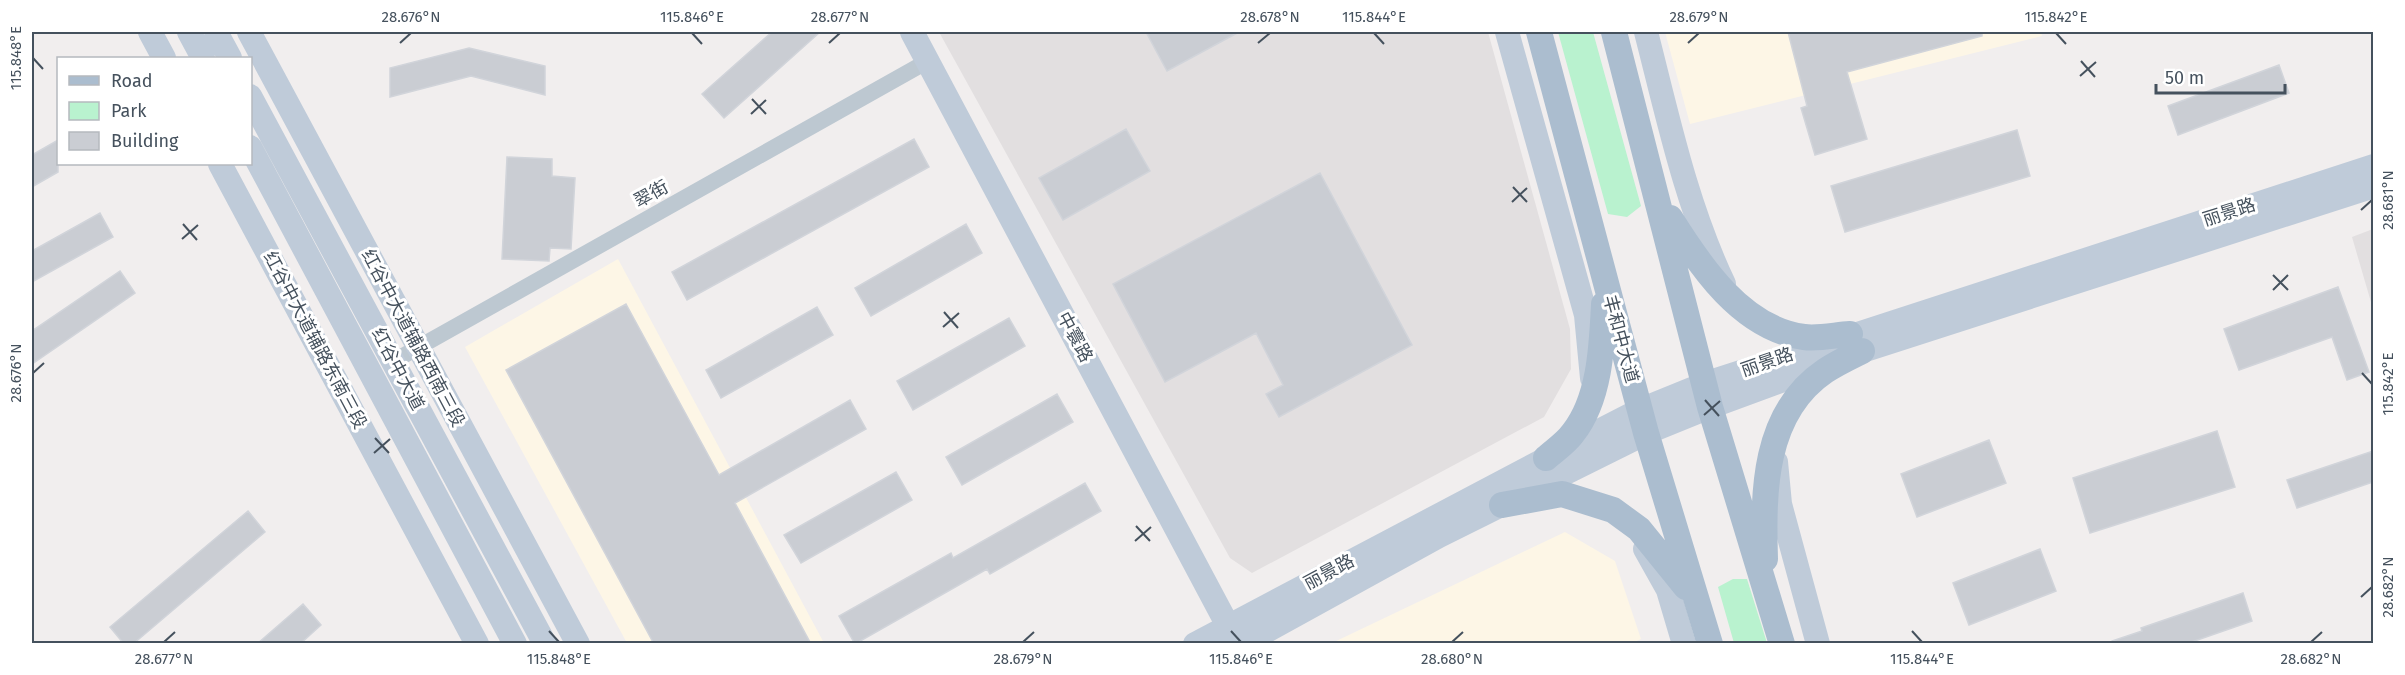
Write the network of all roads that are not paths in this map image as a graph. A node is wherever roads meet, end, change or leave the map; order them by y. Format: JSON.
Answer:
{"nodes":[{"id":1,"x":150,"y":32,"type":"edge"},
{"id":2,"x":189,"y":32,"type":"edge"},
{"id":3,"x":216,"y":32,"type":"edge"},
{"id":4,"x":249,"y":32,"type":"edge"},
{"id":5,"x":912,"y":32,"type":"edge"},
{"id":6,"x":1507,"y":32,"type":"edge"},
{"id":7,"x":1539,"y":32,"type":"edge"},
{"id":8,"x":1614,"y":32,"type":"edge"},
{"id":9,"x":1646,"y":32,"type":"edge"},
{"id":10,"x":163,"y":57,"type":"edge"},
{"id":11,"x":202,"y":57,"type":"edge"},
{"id":12,"x":229,"y":57,"type":"edge"},
{"id":13,"x":928,"y":61,"type":"junction"},
{"id":14,"x":252,"y":100,"type":"edge"},
{"id":15,"x":252,"y":151,"type":"edge"},
{"id":16,"x":221,"y":165,"type":"edge"},
{"id":17,"x":2373,"y":166,"type":"edge"},
{"id":18,"x":2373,"y":186,"type":"edge"},
{"id":19,"x":1660,"y":203,"type":"junction"},
{"id":20,"x":1605,"y":280,"type":"junction"},
{"id":21,"x":1732,"y":300,"type":"junction"},
{"id":22,"x":1856,"y":343,"type":"junction"},
{"id":23,"x":418,"y":347,"type":"junction"},
{"id":24,"x":394,"y":361,"type":"junction"},
{"id":25,"x":1593,"y":388,"type":"junction"},
{"id":26,"x":1707,"y":395,"type":"junction"},
{"id":27,"x":1643,"y":422,"type":"junction"},
{"id":28,"x":1775,"y":439,"type":"junction"},
{"id":29,"x":1546,"y":459,"type":"junction"},
{"id":30,"x":1502,"y":505,"type":"junction"},
{"id":31,"x":1613,"y":510,"type":"junction"},
{"id":32,"x":1766,"y":592,"type":"junction"},
{"id":33,"x":1698,"y":602,"type":"junction"},
{"id":34,"x":1236,"y":638,"type":"edge"},
{"id":35,"x":477,"y":644,"type":"edge"},
{"id":36,"x":515,"y":644,"type":"edge"},
{"id":37,"x":545,"y":644,"type":"edge"},
{"id":38,"x":578,"y":644,"type":"edge"},
{"id":39,"x":1196,"y":644,"type":"edge"},
{"id":40,"x":1684,"y":644,"type":"edge"},
{"id":41,"x":1710,"y":644,"type":"edge"},
{"id":42,"x":1782,"y":644,"type":"edge"},
{"id":43,"x":1818,"y":644,"type":"edge"}],
"edges":[{"from":1,"to":10,"type":"street"},
{"from":2,"to":11,"type":"street"},
{"from":3,"to":12,"type":"street"},
{"from":4,"to":23,"type":"street","name":"红谷中大道辅路西南三段"},
{"from":5,"to":13,"type":"street","name":"中寰路"},
{"from":6,"to":25,"type":"street"},
{"from":7,"to":20,"type":"main road","name":"丰和中大道"},
{"from":8,"to":19,"type":"main road"},
{"from":9,"to":21,"type":"street"},
{"from":13,"to":23,"type":"street","name":"翠街"},
{"from":13,"to":34,"type":"street","name":"中寰路"},
{"from":14,"to":24,"type":"street","name":"红谷中大道"},
{"from":15,"to":36,"type":"street","name":"红谷中大道"},
{"from":16,"to":35,"type":"street","name":"红谷中大道辅路东南三段"},
{"from":17,"to":22,"type":"street","name":"丽景路"},
{"from":18,"to":22,"type":"street","name":"丽景路"},
{"from":19,"to":21,"type":"main road"},
{"from":19,"to":26,"type":"main road"},
{"from":20,"to":25,"type":"main road"},
{"from":20,"to":27,"type":"main road","name":"丰和中大道"},
{"from":21,"to":22,"type":"main road"},
{"from":22,"to":26,"type":"street","name":"丽景路"},
{"from":22,"to":28,"type":"main road"},
{"from":23,"to":24,"type":"street","name":"翠街"},
{"from":23,"to":38,"type":"street","name":"红谷中大道辅路西南三段"},
{"from":24,"to":37,"type":"street","name":"红谷中大道"},
{"from":25,"to":29,"type":"main road"},
{"from":26,"to":27,"type":"street","name":"丽景路"},
{"from":26,"to":32,"type":"main road"},
{"from":27,"to":29,"type":"street","name":"丽景路"},
{"from":27,"to":30,"type":"street","name":"丽景路"},
{"from":27,"to":33,"type":"main road","name":"丰和中大道"},
{"from":28,"to":32,"type":"main road"},
{"from":28,"to":43,"type":"street"},
{"from":29,"to":34,"type":"street","name":"丽景路"},
{"from":30,"to":31,"type":"main road"},
{"from":30,"to":34,"type":"street","name":"丽景路"},
{"from":31,"to":33,"type":"main road"},
{"from":31,"to":40,"type":"street"},
{"from":32,"to":42,"type":"main road"},
{"from":33,"to":41,"type":"main road","name":"丰和中大道"},
{"from":34,"to":39,"type":"street","name":"丽景路"}]}
